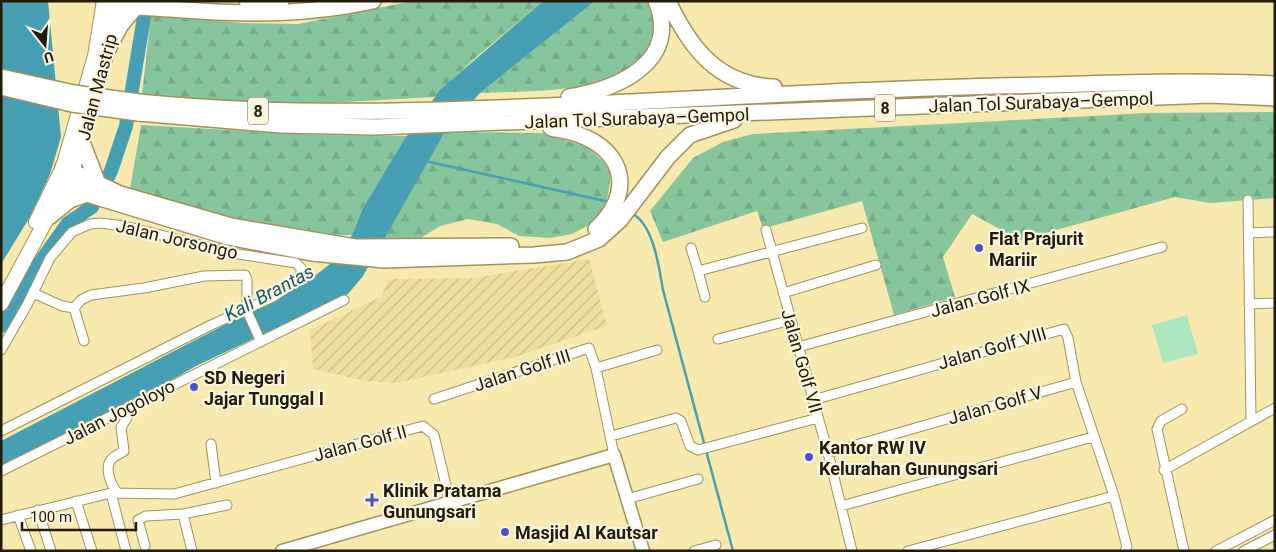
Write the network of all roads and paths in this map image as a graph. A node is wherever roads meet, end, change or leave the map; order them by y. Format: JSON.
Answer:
{"nodes":[{"id":1,"x":247,"y":1,"type":"edge"},
{"id":2,"x":281,"y":1,"type":"edge"},
{"id":3,"x":373,"y":1,"type":"edge"},
{"id":4,"x":656,"y":1,"type":"edge"},
{"id":5,"x":668,"y":1,"type":"edge"},
{"id":6,"x":111,"y":2,"type":"edge"},
{"id":7,"x":142,"y":7,"type":"junction"},
{"id":8,"x":213,"y":7,"type":"edge"},
{"id":9,"x":108,"y":49,"type":"junction"},
{"id":10,"x":1,"y":77,"type":"edge"},
{"id":11,"x":1275,"y":84,"type":"edge"},
{"id":12,"x":1,"y":87,"type":"edge"},
{"id":13,"x":858,"y":90,"type":"junction"},
{"id":14,"x":1275,"y":98,"type":"edge"},
{"id":15,"x":138,"y":107,"type":"junction"},
{"id":16,"x":511,"y":108,"type":"junction"},
{"id":17,"x":830,"y":110,"type":"junction"},
{"id":18,"x":522,"y":123,"type":"junction"},
{"id":19,"x":82,"y":142,"type":"junction"},
{"id":20,"x":65,"y":176,"type":"junction"},
{"id":21,"x":94,"y":190,"type":"junction"},
{"id":22,"x":625,"y":200,"type":"junction"},
{"id":23,"x":1248,"y":200,"type":"dead end"},
{"id":24,"x":154,"y":209,"type":"junction"},
{"id":25,"x":50,"y":217,"type":"junction"},
{"id":26,"x":862,"y":228,"type":"dead end"},
{"id":27,"x":766,"y":230,"type":"dead end"},
{"id":28,"x":144,"y":231,"type":"junction"},
{"id":29,"x":1275,"y":232,"type":"edge"},
{"id":30,"x":1249,"y":233,"type":"junction"},
{"id":31,"x":1162,"y":247,"type":"dead end"},
{"id":32,"x":691,"y":248,"type":"dead end"},
{"id":33,"x":770,"y":251,"type":"junction"},
{"id":34,"x":876,"y":265,"type":"dead end"},
{"id":35,"x":698,"y":272,"type":"junction"},
{"id":36,"x":1,"y":287,"type":"edge"},
{"id":37,"x":33,"y":293,"type":"junction"},
{"id":38,"x":783,"y":294,"type":"junction"},
{"id":39,"x":705,"y":297,"type":"dead end"},
{"id":40,"x":344,"y":300,"type":"dead end"},
{"id":41,"x":1275,"y":303,"type":"edge"},
{"id":42,"x":1,"y":304,"type":"edge"},
{"id":43,"x":1249,"y":304,"type":"junction"},
{"id":44,"x":74,"y":308,"type":"junction"},
{"id":45,"x":247,"y":310,"type":"junction"},
{"id":46,"x":791,"y":320,"type":"junction"},
{"id":47,"x":718,"y":339,"type":"dead end"},
{"id":48,"x":260,"y":340,"type":"junction"},
{"id":49,"x":84,"y":341,"type":"dead end"},
{"id":50,"x":798,"y":347,"type":"junction"},
{"id":51,"x":1,"y":350,"type":"edge"},
{"id":52,"x":656,"y":350,"type":"dead end"},
{"id":53,"x":596,"y":368,"type":"junction"},
{"id":54,"x":1076,"y":382,"type":"junction"},
{"id":55,"x":434,"y":399,"type":"dead end"},
{"id":56,"x":813,"y":400,"type":"junction"},
{"id":57,"x":1275,"y":408,"type":"edge"},
{"id":58,"x":1182,"y":409,"type":"dead end"},
{"id":59,"x":126,"y":418,"type":"dead end"},
{"id":60,"x":818,"y":418,"type":"junction"},
{"id":61,"x":1251,"y":420,"type":"junction"},
{"id":62,"x":1,"y":432,"type":"edge"},
{"id":63,"x":611,"y":436,"type":"junction"},
{"id":64,"x":1093,"y":437,"type":"junction"},
{"id":65,"x":211,"y":444,"type":"dead end"},
{"id":66,"x":828,"y":453,"type":"junction"},
{"id":67,"x":614,"y":455,"type":"junction"},
{"id":68,"x":1164,"y":470,"type":"junction"},
{"id":69,"x":1,"y":471,"type":"edge"},
{"id":70,"x":698,"y":479,"type":"dead end"},
{"id":71,"x":216,"y":482,"type":"junction"},
{"id":72,"x":115,"y":493,"type":"junction"},
{"id":73,"x":1114,"y":496,"type":"junction"},
{"id":74,"x":627,"y":499,"type":"junction"},
{"id":75,"x":76,"y":501,"type":"junction"},
{"id":76,"x":450,"y":502,"type":"junction"},
{"id":77,"x":226,"y":504,"type":"dead end"},
{"id":78,"x":841,"y":506,"type":"junction"},
{"id":79,"x":38,"y":510,"type":"junction"},
{"id":80,"x":183,"y":514,"type":"junction"},
{"id":81,"x":18,"y":515,"type":"junction"},
{"id":82,"x":1,"y":520,"type":"edge"},
{"id":83,"x":1275,"y":520,"type":"edge"},
{"id":84,"x":1275,"y":535,"type":"edge"},
{"id":85,"x":716,"y":545,"type":"dead end"},
{"id":86,"x":145,"y":546,"type":"dead end"},
{"id":87,"x":32,"y":551,"type":"edge"},
{"id":88,"x":51,"y":551,"type":"edge"},
{"id":89,"x":92,"y":551,"type":"edge"},
{"id":90,"x":126,"y":551,"type":"edge"},
{"id":91,"x":192,"y":551,"type":"edge"},
{"id":92,"x":282,"y":551,"type":"edge"},
{"id":93,"x":643,"y":551,"type":"edge"},
{"id":94,"x":694,"y":551,"type":"edge"},
{"id":95,"x":852,"y":551,"type":"edge"},
{"id":96,"x":908,"y":551,"type":"edge"},
{"id":97,"x":1125,"y":551,"type":"edge"},
{"id":98,"x":1184,"y":551,"type":"edge"},
{"id":99,"x":1216,"y":551,"type":"edge"},
{"id":100,"x":1244,"y":551,"type":"edge"}],
"edges":[{"from":1,"to":2,"type":"highway"},
{"from":3,"to":8,"type":"highway"},
{"from":4,"to":16,"type":"highway"},
{"from":5,"to":13,"type":"highway"},
{"from":6,"to":7,"type":"highway"},
{"from":6,"to":9,"type":"main road","name":"Jalan Mastrip"},
{"from":6,"to":20,"type":"main road","name":"Jalan Mastrip"},
{"from":7,"to":8,"type":"highway"},
{"from":7,"to":9,"type":"highway"},
{"from":9,"to":19,"type":"main road","name":"Jalan Mastrip"},
{"from":10,"to":15,"type":"highway","name":"Jalan Tol Surabaya–Gempol","number":"8","bridge":true},
{"from":11,"to":13,"type":"highway","name":"Jalan Tol Surabaya–Gempol","number":"8"},
{"from":12,"to":15,"type":"highway","name":"Jalan Tol Surabaya–Gempol","number":"8","bridge":true},
{"from":13,"to":16,"type":"highway","name":"Jalan Tol Surabaya–Gempol","number":"8"},
{"from":14,"to":17,"type":"highway","name":"Jalan Tol Surabaya–Gempol","number":"8"},
{"from":15,"to":16,"type":"highway","name":"Jalan Tol Surabaya–Gempol","number":"8"},
{"from":15,"to":18,"type":"highway","name":"Jalan Tol Surabaya–Gempol","number":"8"},
{"from":17,"to":18,"type":"highway","name":"Jalan Tol Surabaya–Gempol","number":"8"},
{"from":17,"to":22,"type":"highway"},
{"from":18,"to":22,"type":"highway"},
{"from":19,"to":20,"type":"main road","name":"Jalan Mastrip"},
{"from":19,"to":21,"type":"highway"},
{"from":20,"to":21,"type":"highway"},
{"from":20,"to":25,"type":"main road"},
{"from":20,"to":36,"type":"main road"},
{"from":21,"to":24,"type":"highway"},
{"from":21,"to":25,"type":"highway"},
{"from":22,"to":24,"type":"highway"},
{"from":23,"to":30,"type":"street"},
{"from":24,"to":28,"type":"street"},
{"from":25,"to":42,"type":"main road"},
{"from":26,"to":33,"type":"street"},
{"from":27,"to":33,"type":"street","name":"Jalan Golf VII"},
{"from":28,"to":37,"type":"street","name":"Jalan Jorsongo"},
{"from":28,"to":45,"type":"street","name":"Jalan Jorsongo"},
{"from":29,"to":30,"type":"street"},
{"from":30,"to":43,"type":"street"},
{"from":31,"to":50,"type":"street","name":"Jalan Golf IX"},
{"from":32,"to":35,"type":"street"},
{"from":33,"to":35,"type":"street"},
{"from":33,"to":38,"type":"street","name":"Jalan Golf VII"},
{"from":34,"to":38,"type":"street"},
{"from":35,"to":39,"type":"street"},
{"from":37,"to":44,"type":"street"},
{"from":37,"to":51,"type":"street","name":"Jalan Jorsongo"},
{"from":38,"to":46,"type":"street","name":"Jalan Golf VII"},
{"from":40,"to":48,"type":"street","name":"Jalan Jogoloyo"},
{"from":41,"to":43,"type":"street"},
{"from":43,"to":61,"type":"street"},
{"from":44,"to":45,"type":"street"},
{"from":44,"to":49,"type":"street"},
{"from":45,"to":48,"type":"street"},
{"from":45,"to":62,"type":"street"},
{"from":46,"to":47,"type":"street"},
{"from":46,"to":50,"type":"street","name":"Jalan Golf VII"},
{"from":48,"to":69,"type":"street","name":"Jalan Jogoloyo"},
{"from":50,"to":56,"type":"street","name":"Jalan Golf VII"},
{"from":52,"to":53,"type":"street","name":"Jalan Golf III"},
{"from":53,"to":55,"type":"street","name":"Jalan Golf III"},
{"from":53,"to":63,"type":"street","name":"Jalan Golf III"},
{"from":54,"to":56,"type":"street","name":"Jalan Golf VIII"},
{"from":54,"to":64,"type":"street","name":"Jalan Golf VIII"},
{"from":54,"to":66,"type":"street","name":"Jalan Golf V"},
{"from":56,"to":60,"type":"street","name":"Jalan Golf VII"},
{"from":57,"to":61,"type":"street"},
{"from":58,"to":68,"type":"street"},
{"from":59,"to":72,"type":"street"},
{"from":60,"to":63,"type":"street"},
{"from":60,"to":66,"type":"street","name":"Jalan Golf VII"},
{"from":61,"to":68,"type":"street"},
{"from":63,"to":67,"type":"street","name":"Jalan Golf III"},
{"from":64,"to":73,"type":"street","name":"Jalan Golf VIII"},
{"from":64,"to":78,"type":"street"},
{"from":65,"to":71,"type":"street"},
{"from":66,"to":78,"type":"street","name":"Jalan Golf VII"},
{"from":67,"to":74,"type":"main road"},
{"from":67,"to":76,"type":"main road"},
{"from":68,"to":98,"type":"street"},
{"from":70,"to":74,"type":"street"},
{"from":71,"to":72,"type":"street","name":"Jalan Golf II"},
{"from":71,"to":76,"type":"street","name":"Jalan Golf II"},
{"from":72,"to":75,"type":"street","name":"Jalan Golf II"},
{"from":72,"to":90,"type":"street"},
{"from":73,"to":96,"type":"street"},
{"from":73,"to":97,"type":"street","name":"Jalan Golf VIII"},
{"from":74,"to":93,"type":"main road"},
{"from":75,"to":79,"type":"street","name":"Jalan Golf II"},
{"from":75,"to":89,"type":"street"},
{"from":76,"to":92,"type":"main road"},
{"from":77,"to":80,"type":"street"},
{"from":78,"to":95,"type":"street","name":"Jalan Golf VII"},
{"from":79,"to":81,"type":"street","name":"Jalan Golf II"},
{"from":79,"to":88,"type":"street"},
{"from":80,"to":86,"type":"street"},
{"from":80,"to":91,"type":"street"},
{"from":81,"to":82,"type":"street","name":"Jalan Golf II"},
{"from":81,"to":87,"type":"street"},
{"from":83,"to":99,"type":"street"},
{"from":84,"to":100,"type":"street"},
{"from":85,"to":94,"type":"street"}]}
